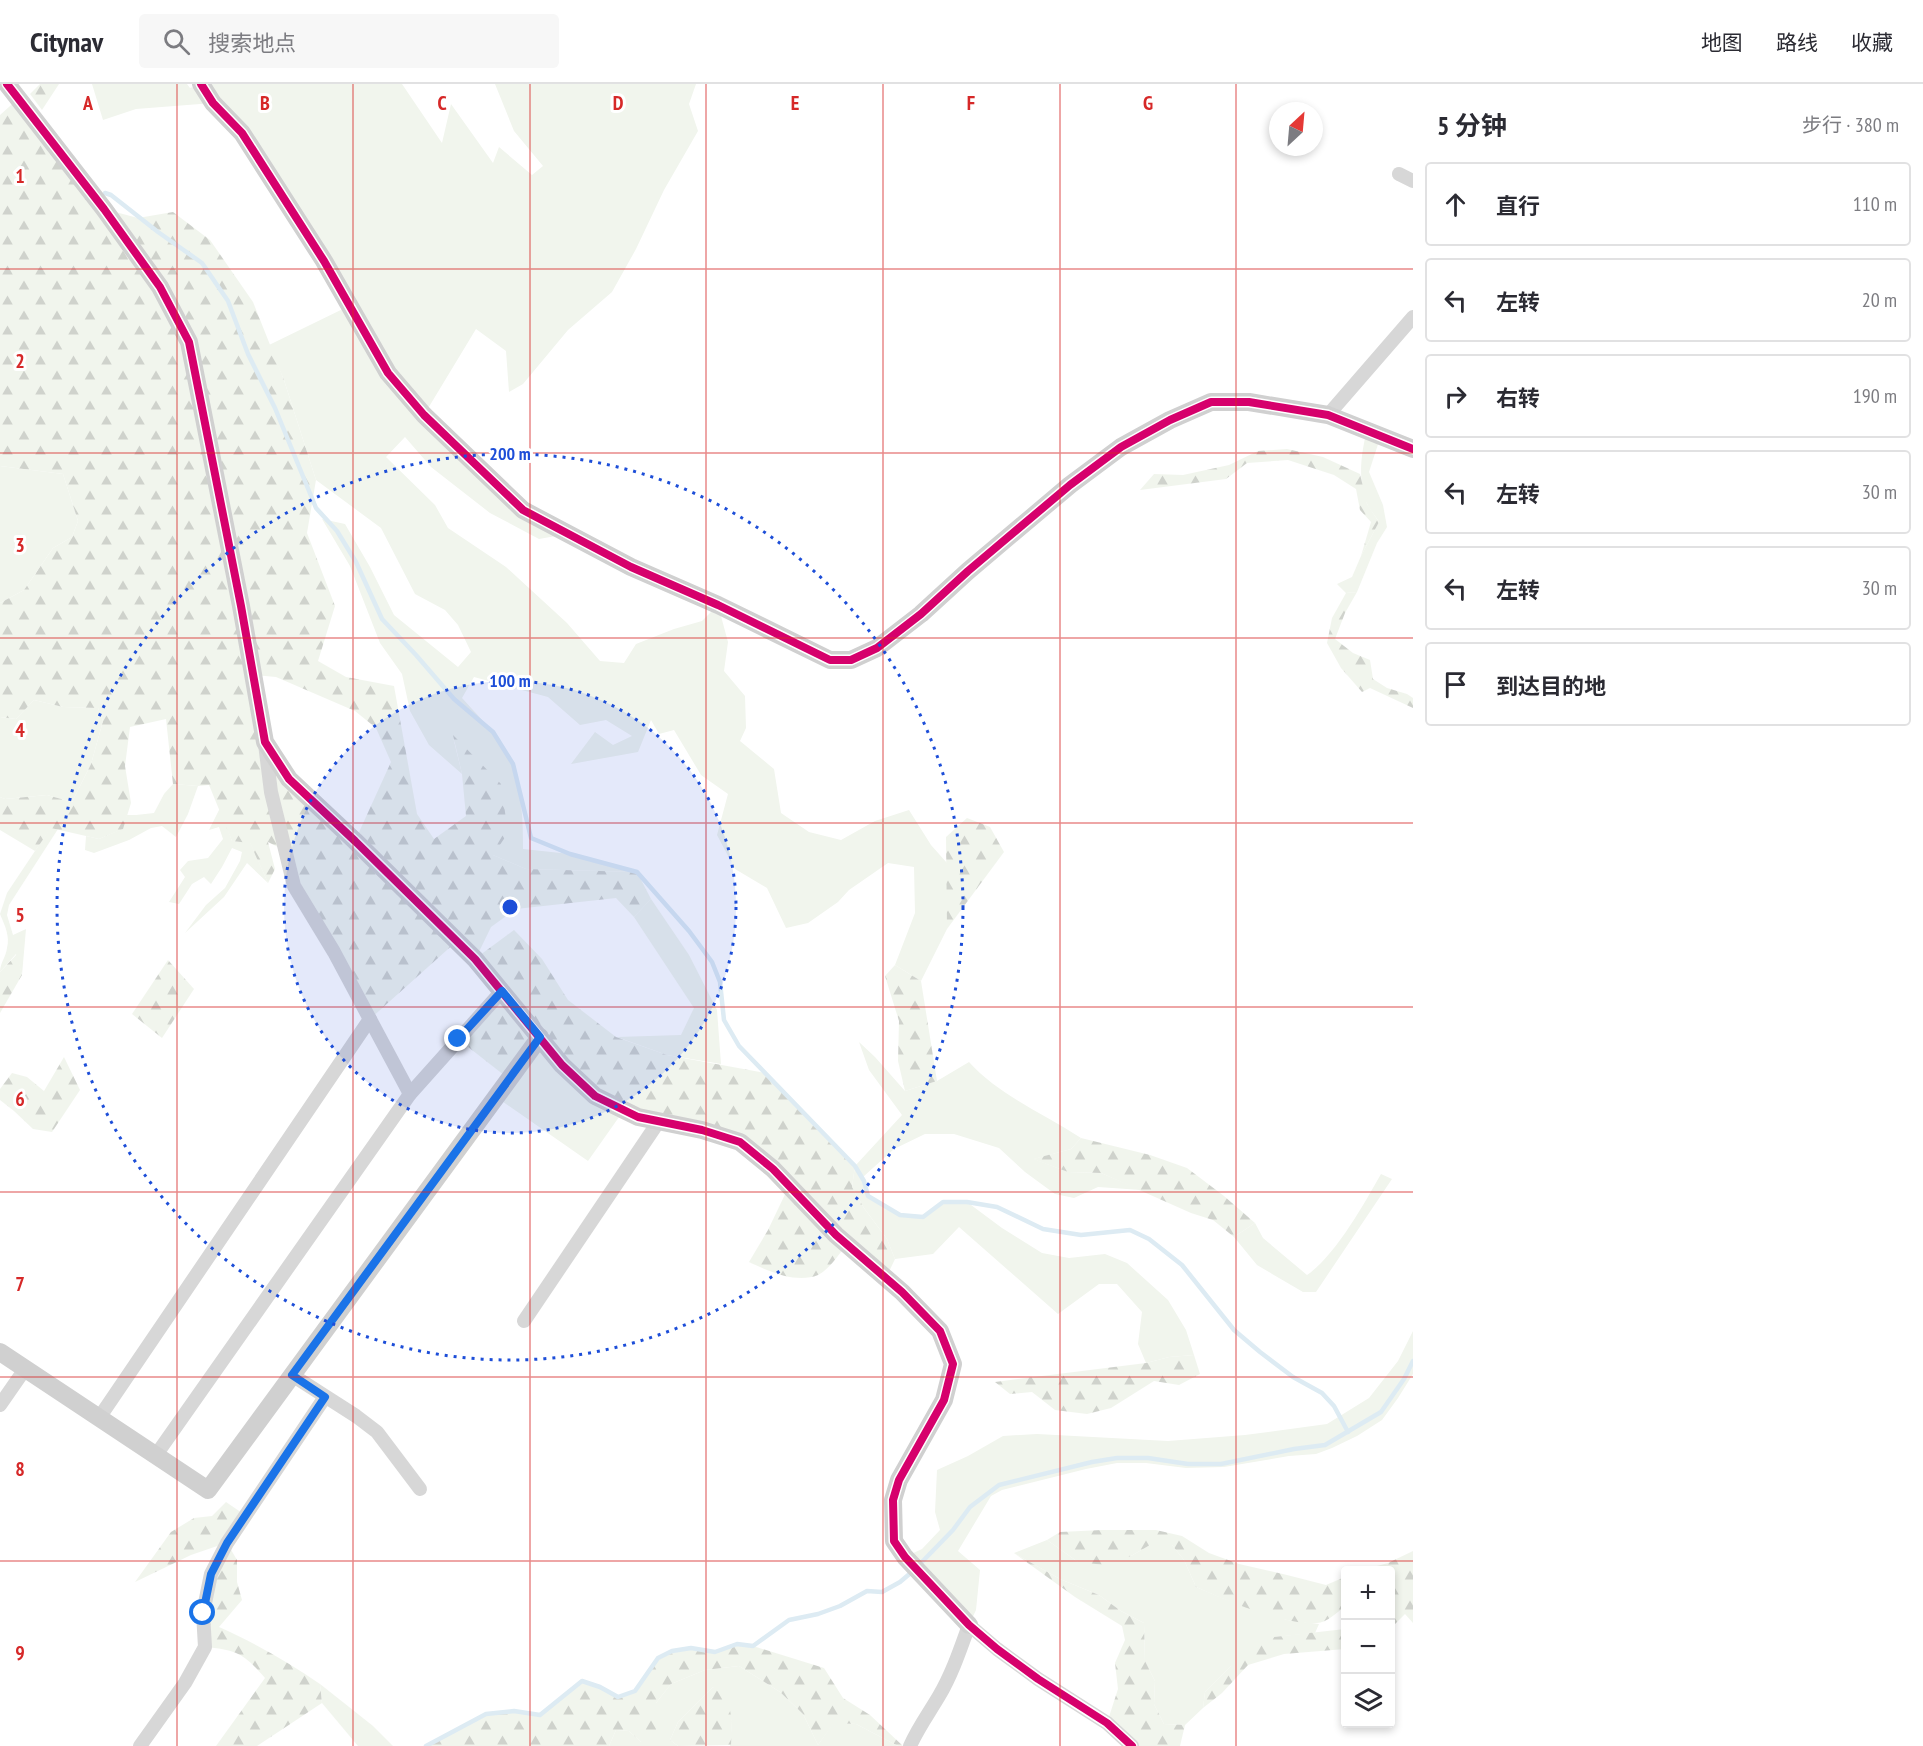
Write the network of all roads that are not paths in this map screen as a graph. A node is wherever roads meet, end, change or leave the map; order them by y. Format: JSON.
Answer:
{"nodes":[{"id":1,"x":7,"y":84,"type":"edge"},
{"id":2,"x":201,"y":84,"type":"edge"},
{"id":3,"x":1399,"y":174,"type":"dead end"},
{"id":4,"x":1413,"y":181,"type":"edge"},
{"id":5,"x":1413,"y":317,"type":"edge"},
{"id":6,"x":1328,"y":415,"type":"junction"},
{"id":7,"x":1413,"y":449,"type":"edge"},
{"id":8,"x":265,"y":742,"type":"junction"},
{"id":9,"x":502,"y":991,"type":"junction"},
{"id":10,"x":370,"y":1018,"type":"junction"},
{"id":11,"x":540,"y":1037,"type":"junction"},
{"id":12,"x":410,"y":1094,"type":"junction"},
{"id":13,"x":658,"y":1121,"type":"junction"},
{"id":14,"x":524,"y":1321,"type":"dead end"},
{"id":15,"x":0,"y":1352,"type":"edge"},
{"id":16,"x":25,"y":1369,"type":"junction"},
{"id":17,"x":292,"y":1375,"type":"junction"},
{"id":18,"x":325,"y":1397,"type":"junction"},
{"id":19,"x":0,"y":1405,"type":"edge"},
{"id":20,"x":99,"y":1418,"type":"junction"},
{"id":21,"x":156,"y":1455,"type":"junction"},
{"id":22,"x":420,"y":1489,"type":"dead end"},
{"id":23,"x":969,"y":1625,"type":"junction"},
{"id":24,"x":140,"y":1746,"type":"edge"},
{"id":25,"x":910,"y":1746,"type":"edge"},
{"id":26,"x":1132,"y":1746,"type":"edge"}],
"edges":[{"from":1,"to":8,"type":"street"},
{"from":2,"to":6,"type":"street"},
{"from":3,"to":4,"type":"street"},
{"from":5,"to":6,"type":"street"},
{"from":6,"to":7,"type":"street"},
{"from":8,"to":9,"type":"street"},
{"from":8,"to":10,"type":"street"},
{"from":9,"to":11,"type":"street"},
{"from":9,"to":12,"type":"street"},
{"from":10,"to":12,"type":"street"},
{"from":10,"to":20,"type":"street"},
{"from":11,"to":13,"type":"street"},
{"from":11,"to":17,"type":"street"},
{"from":12,"to":21,"type":"street"},
{"from":13,"to":14,"type":"street"},
{"from":13,"to":23,"type":"street"},
{"from":15,"to":16,"type":"street"},
{"from":16,"to":19,"type":"street"},
{"from":16,"to":20,"type":"street"},
{"from":17,"to":18,"type":"street"},
{"from":17,"to":21,"type":"street"},
{"from":18,"to":22,"type":"street"},
{"from":18,"to":24,"type":"street"},
{"from":20,"to":21,"type":"street"},
{"from":23,"to":25,"type":"street"},
{"from":23,"to":26,"type":"street"}]}
